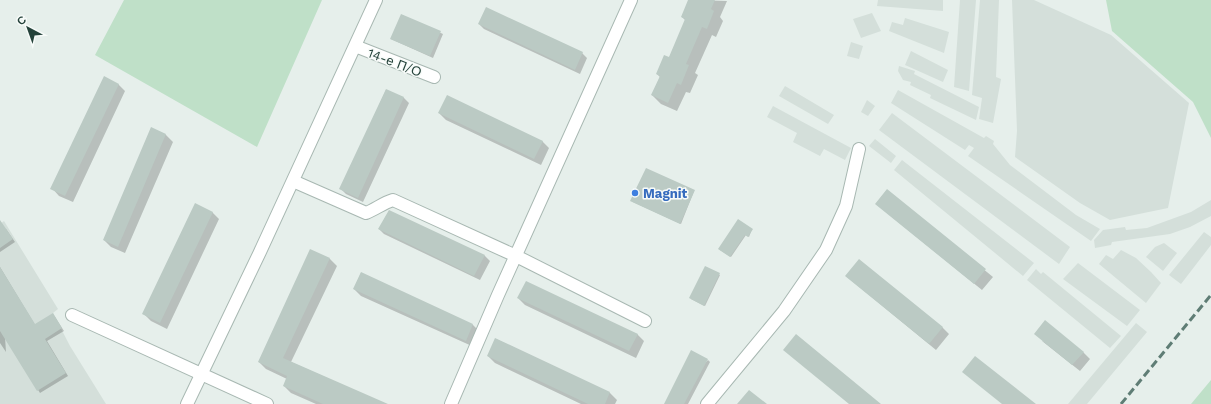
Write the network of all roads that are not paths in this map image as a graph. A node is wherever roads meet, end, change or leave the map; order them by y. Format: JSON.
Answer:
{"nodes":[{"id":1,"x":376,"y":0,"type":"edge"},
{"id":2,"x":631,"y":0,"type":"edge"},
{"id":3,"x":355,"y":46,"type":"junction"},
{"id":4,"x":434,"y":77,"type":"dead end"},
{"id":5,"x":859,"y":149,"type":"dead end"},
{"id":6,"x":293,"y":181,"type":"junction"},
{"id":7,"x":516,"y":256,"type":"junction"},
{"id":8,"x":72,"y":316,"type":"dead end"},
{"id":9,"x":645,"y":321,"type":"dead end"},
{"id":10,"x":202,"y":375,"type":"junction"},
{"id":11,"x":187,"y":404,"type":"edge"},
{"id":12,"x":267,"y":404,"type":"edge"},
{"id":13,"x":451,"y":404,"type":"edge"},
{"id":14,"x":707,"y":404,"type":"edge"}],
"edges":[{"from":1,"to":3,"type":"street"},
{"from":2,"to":7,"type":"street"},
{"from":3,"to":4,"type":"street","name":"14-е П/О"},
{"from":3,"to":6,"type":"street"},
{"from":5,"to":14,"type":"street"},
{"from":6,"to":7,"type":"street"},
{"from":6,"to":10,"type":"street"},
{"from":7,"to":9,"type":"street"},
{"from":7,"to":13,"type":"street"},
{"from":8,"to":10,"type":"street"},
{"from":10,"to":11,"type":"street"},
{"from":10,"to":12,"type":"street"}]}
